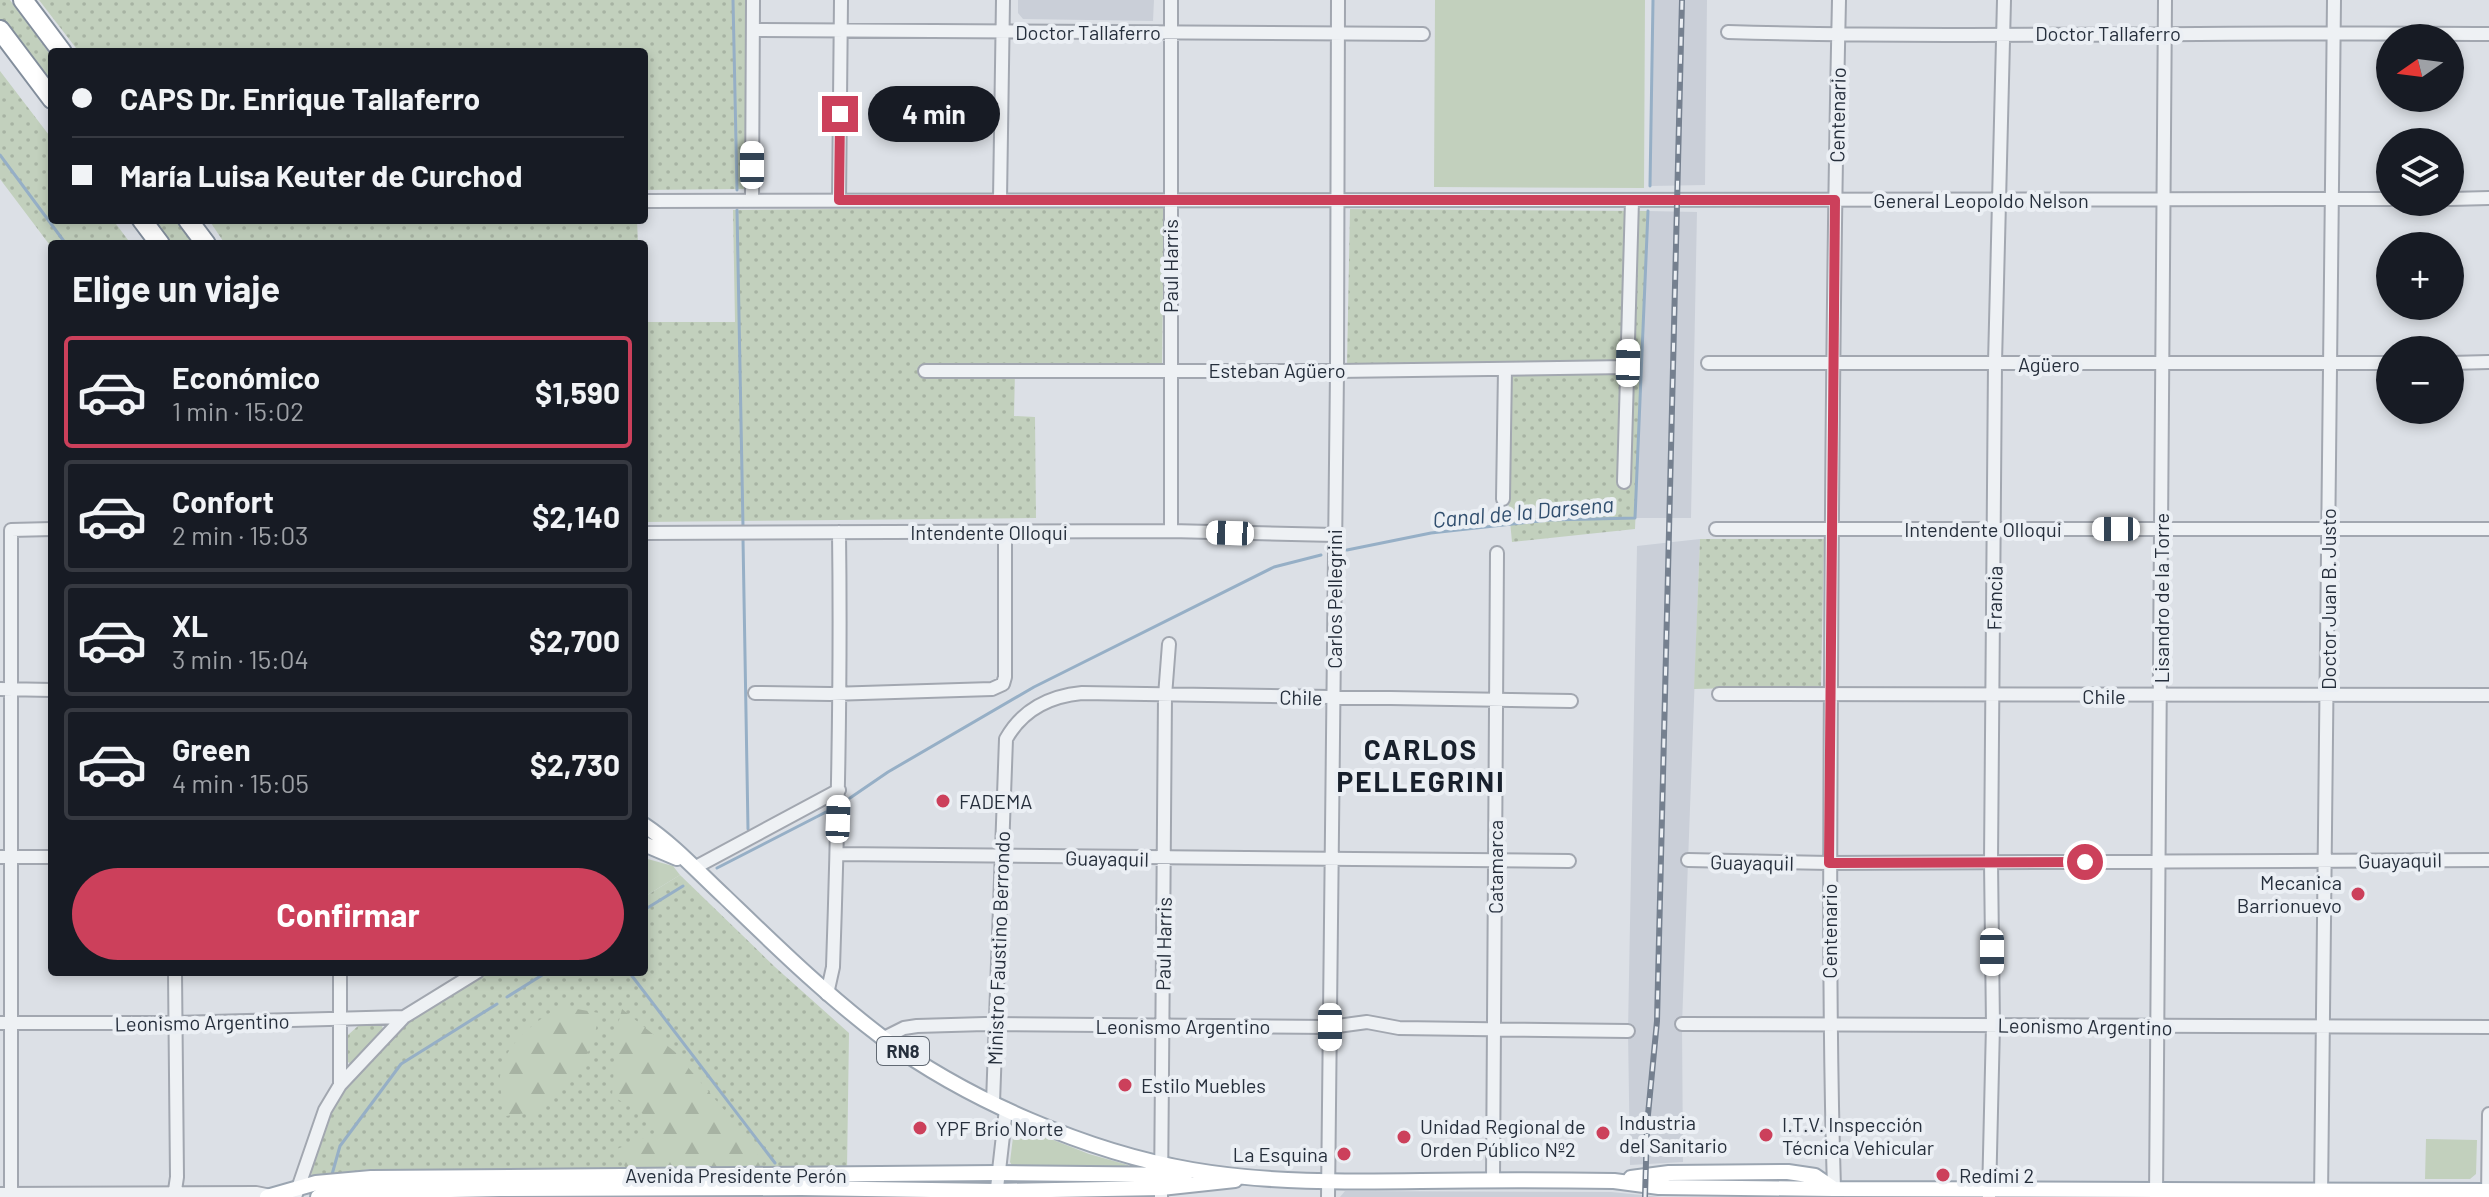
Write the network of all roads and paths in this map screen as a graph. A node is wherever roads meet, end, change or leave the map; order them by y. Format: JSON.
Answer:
{"nodes":[{"id":1,"x":23,"y":0,"type":"edge"},
{"id":2,"x":753,"y":0,"type":"edge"},
{"id":3,"x":841,"y":0,"type":"edge"},
{"id":4,"x":1003,"y":0,"type":"edge"},
{"id":5,"x":1171,"y":0,"type":"edge"},
{"id":6,"x":1338,"y":0,"type":"edge"},
{"id":7,"x":1839,"y":0,"type":"edge"},
{"id":8,"x":2004,"y":0,"type":"edge"},
{"id":9,"x":2165,"y":0,"type":"edge"},
{"id":10,"x":2334,"y":0,"type":"edge"},
{"id":11,"x":0,"y":30,"type":"edge"},
{"id":12,"x":753,"y":30,"type":"junction"},
{"id":13,"x":841,"y":30,"type":"junction"},
{"id":14,"x":1002,"y":31,"type":"junction"},
{"id":15,"x":1171,"y":32,"type":"junction"},
{"id":16,"x":1728,"y":32,"type":"dead end"},
{"id":17,"x":2334,"y":32,"type":"junction"},
{"id":18,"x":2165,"y":33,"type":"junction"},
{"id":19,"x":1337,"y":34,"type":"junction"},
{"id":20,"x":1423,"y":34,"type":"dead end"},
{"id":21,"x":2003,"y":34,"type":"junction"},
{"id":22,"x":2489,"y":34,"type":"edge"},
{"id":23,"x":1838,"y":35,"type":"junction"},
{"id":24,"x":59,"y":48,"type":"edge"},
{"id":25,"x":48,"y":94,"type":"edge"},
{"id":26,"x":2489,"y":198,"type":"edge"},
{"id":27,"x":1000,"y":199,"type":"junction"},
{"id":28,"x":1170,"y":199,"type":"junction"},
{"id":29,"x":1338,"y":199,"type":"junction"},
{"id":30,"x":2164,"y":199,"type":"junction"},
{"id":31,"x":2332,"y":199,"type":"junction"},
{"id":32,"x":2376,"y":199,"type":"edge"},
{"id":33,"x":2464,"y":199,"type":"edge"},
{"id":34,"x":752,"y":200,"type":"junction"},
{"id":35,"x":839,"y":200,"type":"junction"},
{"id":36,"x":1632,"y":200,"type":"junction"},
{"id":37,"x":1835,"y":200,"type":"junction"},
{"id":38,"x":1999,"y":200,"type":"junction"},
{"id":39,"x":648,"y":201,"type":"edge"},
{"id":40,"x":2489,"y":362,"type":"edge"},
{"id":41,"x":1708,"y":363,"type":"dead end"},
{"id":42,"x":1834,"y":363,"type":"junction"},
{"id":43,"x":1995,"y":363,"type":"junction"},
{"id":44,"x":2330,"y":363,"type":"junction"},
{"id":45,"x":2376,"y":363,"type":"edge"},
{"id":46,"x":2464,"y":363,"type":"edge"},
{"id":47,"x":2163,"y":364,"type":"junction"},
{"id":48,"x":1628,"y":367,"type":"junction"},
{"id":49,"x":1171,"y":369,"type":"junction"},
{"id":50,"x":1505,"y":369,"type":"junction"},
{"id":51,"x":925,"y":371,"type":"dead end"},
{"id":52,"x":1337,"y":371,"type":"junction"},
{"id":53,"x":1624,"y":482,"type":"dead end"},
{"id":54,"x":1503,"y":499,"type":"dead end"},
{"id":55,"x":2161,"y":528,"type":"junction"},
{"id":56,"x":48,"y":529,"type":"edge"},
{"id":57,"x":1716,"y":529,"type":"dead end"},
{"id":58,"x":1831,"y":529,"type":"junction"},
{"id":59,"x":1995,"y":529,"type":"junction"},
{"id":60,"x":2489,"y":529,"type":"edge"},
{"id":61,"x":1171,"y":531,"type":"junction"},
{"id":62,"x":2327,"y":531,"type":"junction"},
{"id":63,"x":839,"y":532,"type":"junction"},
{"id":64,"x":648,"y":533,"type":"edge"},
{"id":65,"x":1005,"y":533,"type":"junction"},
{"id":66,"x":1335,"y":535,"type":"junction"},
{"id":67,"x":1497,"y":553,"type":"dead end"},
{"id":68,"x":1169,"y":644,"type":"dead end"},
{"id":69,"x":5,"y":690,"type":"edge"},
{"id":70,"x":48,"y":690,"type":"edge"},
{"id":71,"x":755,"y":693,"type":"dead end"},
{"id":72,"x":841,"y":694,"type":"junction"},
{"id":73,"x":1719,"y":694,"type":"dead end"},
{"id":74,"x":2489,"y":695,"type":"edge"},
{"id":75,"x":1165,"y":696,"type":"junction"},
{"id":76,"x":1831,"y":696,"type":"junction"},
{"id":77,"x":1992,"y":696,"type":"junction"},
{"id":78,"x":2160,"y":696,"type":"junction"},
{"id":79,"x":2328,"y":696,"type":"junction"},
{"id":80,"x":1333,"y":698,"type":"junction"},
{"id":81,"x":1497,"y":701,"type":"junction"},
{"id":82,"x":1571,"y":701,"type":"dead end"},
{"id":83,"x":1034,"y":709,"type":"joint"},
{"id":84,"x":839,"y":790,"type":"junction"},
{"id":85,"x":648,"y":828,"type":"edge"},
{"id":86,"x":648,"y":846,"type":"edge"},
{"id":87,"x":837,"y":854,"type":"junction"},
{"id":88,"x":1000,"y":856,"type":"junction"},
{"id":89,"x":6,"y":857,"type":"edge"},
{"id":90,"x":48,"y":857,"type":"edge"},
{"id":91,"x":1164,"y":858,"type":"junction"},
{"id":92,"x":1332,"y":860,"type":"junction"},
{"id":93,"x":1688,"y":860,"type":"dead end"},
{"id":94,"x":2489,"y":860,"type":"edge"},
{"id":95,"x":1494,"y":861,"type":"junction"},
{"id":96,"x":1569,"y":861,"type":"dead end"},
{"id":97,"x":2326,"y":861,"type":"junction"},
{"id":98,"x":1991,"y":862,"type":"junction"},
{"id":99,"x":2159,"y":862,"type":"junction"},
{"id":100,"x":1829,"y":863,"type":"junction"},
{"id":101,"x":692,"y":866,"type":"junction"},
{"id":102,"x":175,"y":976,"type":"edge"},
{"id":103,"x":340,"y":976,"type":"edge"},
{"id":104,"x":471,"y":976,"type":"edge"},
{"id":105,"x":827,"y":994,"type":"junction"},
{"id":106,"x":404,"y":1017,"type":"junction"},
{"id":107,"x":340,"y":1020,"type":"junction"},
{"id":108,"x":6,"y":1023,"type":"edge"},
{"id":109,"x":175,"y":1023,"type":"junction"},
{"id":110,"x":994,"y":1024,"type":"junction"},
{"id":111,"x":1682,"y":1024,"type":"dead end"},
{"id":112,"x":1829,"y":1024,"type":"junction"},
{"id":113,"x":1993,"y":1025,"type":"junction"},
{"id":114,"x":1162,"y":1026,"type":"junction"},
{"id":115,"x":1330,"y":1027,"type":"junction"},
{"id":116,"x":2158,"y":1027,"type":"junction"},
{"id":117,"x":2323,"y":1027,"type":"junction"},
{"id":118,"x":2489,"y":1027,"type":"edge"},
{"id":119,"x":1495,"y":1028,"type":"junction"},
{"id":120,"x":1628,"y":1031,"type":"dead end"},
{"id":121,"x":884,"y":1038,"type":"junction"},
{"id":122,"x":340,"y":1085,"type":"junction"},
{"id":123,"x":1000,"y":1106,"type":"junction"},
{"id":124,"x":2489,"y":1114,"type":"edge"},
{"id":125,"x":997,"y":1173,"type":"junction"},
{"id":126,"x":1255,"y":1177,"type":"junction"},
{"id":127,"x":1493,"y":1180,"type":"junction"},
{"id":128,"x":1161,"y":1181,"type":"edge"},
{"id":129,"x":1329,"y":1181,"type":"junction"},
{"id":130,"x":1614,"y":1181,"type":"junction"},
{"id":131,"x":847,"y":1182,"type":"junction"},
{"id":132,"x":500,"y":1187,"type":"edge"},
{"id":133,"x":662,"y":1187,"type":"edge"},
{"id":134,"x":1770,"y":1187,"type":"junction"},
{"id":135,"x":341,"y":1190,"type":"edge"},
{"id":136,"x":297,"y":1192,"type":"edge"},
{"id":137,"x":2488,"y":1193,"type":"edge"},
{"id":138,"x":996,"y":1194,"type":"edge"},
{"id":139,"x":1834,"y":1194,"type":"edge"},
{"id":140,"x":1989,"y":1194,"type":"edge"},
{"id":141,"x":2321,"y":1194,"type":"edge"},
{"id":142,"x":7,"y":1195,"type":"edge"},
{"id":143,"x":174,"y":1195,"type":"edge"},
{"id":144,"x":2156,"y":1195,"type":"edge"},
{"id":145,"x":271,"y":1197,"type":"edge"},
{"id":146,"x":318,"y":1197,"type":"edge"},
{"id":147,"x":1328,"y":1197,"type":"edge"},
{"id":148,"x":1784,"y":1197,"type":"edge"}],
"edges":[{"from":1,"to":24,"type":"highway"},
{"from":2,"to":12,"type":"street"},
{"from":3,"to":13,"type":"street"},
{"from":4,"to":14,"type":"street"},
{"from":5,"to":15,"type":"street","name":"Paul Harris"},
{"from":6,"to":19,"type":"street","name":"Carlos Pellegrini"},
{"from":7,"to":23,"type":"street","name":"Centenario"},
{"from":8,"to":21,"type":"street","name":"Francia"},
{"from":9,"to":18,"type":"street","name":"Lisandro de la Torre"},
{"from":10,"to":17,"type":"street","name":"Doctor Juan B. Justo"},
{"from":11,"to":25,"type":"highway"},
{"from":12,"to":13,"type":"street","name":"Doctor Tallaferro"},
{"from":12,"to":34,"type":"street"},
{"from":13,"to":14,"type":"street","name":"Doctor Tallaferro"},
{"from":13,"to":35,"type":"street"},
{"from":14,"to":15,"type":"street","name":"Doctor Tallaferro"},
{"from":14,"to":27,"type":"street"},
{"from":15,"to":19,"type":"street","name":"Doctor Tallaferro"},
{"from":15,"to":28,"type":"street","name":"Paul Harris"},
{"from":16,"to":23,"type":"street","name":"Doctor Tallaferro"},
{"from":17,"to":18,"type":"street","name":"Doctor Tallaferro"},
{"from":17,"to":22,"type":"street","name":"Doctor Tallaferro"},
{"from":17,"to":31,"type":"street","name":"Doctor Juan B. Justo"},
{"from":18,"to":21,"type":"street","name":"Doctor Tallaferro"},
{"from":18,"to":30,"type":"street","name":"Lisandro de la Torre"},
{"from":19,"to":20,"type":"street","name":"Doctor Tallaferro"},
{"from":19,"to":29,"type":"street","name":"Carlos Pellegrini"},
{"from":21,"to":23,"type":"street","name":"Doctor Tallaferro"},
{"from":21,"to":38,"type":"street","name":"Francia"},
{"from":23,"to":37,"type":"street","name":"Centenario"},
{"from":26,"to":33,"type":"street"},
{"from":27,"to":28,"type":"street","name":"General Leopoldo Nelson"},
{"from":27,"to":35,"type":"street","name":"General Leopoldo Nelson"},
{"from":28,"to":29,"type":"street","name":"General Leopoldo Nelson"},
{"from":28,"to":49,"type":"street","name":"Paul Harris"},
{"from":29,"to":36,"type":"street","name":"General Leopoldo Nelson"},
{"from":29,"to":52,"type":"street","name":"Carlos Pellegrini"},
{"from":30,"to":31,"type":"street","name":"General Leopoldo Nelson"},
{"from":30,"to":38,"type":"street","name":"General Leopoldo Nelson"},
{"from":30,"to":47,"type":"street","name":"Lisandro de la Torre"},
{"from":31,"to":32,"type":"street","name":"General Leopoldo Nelson"},
{"from":31,"to":44,"type":"street","name":"Doctor Juan B. Justo"},
{"from":34,"to":35,"type":"street","name":"General Leopoldo Nelson"},
{"from":34,"to":39,"type":"street","name":"General Leopoldo Nelson"},
{"from":36,"to":37,"type":"street","name":"General Leopoldo Nelson"},
{"from":36,"to":48,"type":"street"},
{"from":37,"to":38,"type":"street","name":"General Leopoldo Nelson"},
{"from":37,"to":42,"type":"street","name":"Centenario"},
{"from":38,"to":43,"type":"street","name":"Francia"},
{"from":40,"to":46,"type":"street"},
{"from":41,"to":42,"type":"street","name":"Agüero"},
{"from":42,"to":43,"type":"street","name":"Agüero"},
{"from":42,"to":58,"type":"street","name":"Centenario"},
{"from":43,"to":47,"type":"street","name":"Agüero"},
{"from":43,"to":59,"type":"street","name":"Francia"},
{"from":44,"to":45,"type":"street","name":"Agüero"},
{"from":44,"to":47,"type":"street","name":"Agüero"},
{"from":44,"to":62,"type":"street","name":"Doctor Juan B. Justo"},
{"from":47,"to":55,"type":"street","name":"Lisandro de la Torre"},
{"from":48,"to":50,"type":"street","name":"Esteban Agüero"},
{"from":48,"to":53,"type":"street"},
{"from":49,"to":51,"type":"street","name":"Esteban Agüero"},
{"from":49,"to":52,"type":"street","name":"Esteban Agüero"},
{"from":49,"to":61,"type":"street","name":"Paul Harris"},
{"from":50,"to":52,"type":"street","name":"Esteban Agüero"},
{"from":50,"to":54,"type":"street"},
{"from":52,"to":66,"type":"street","name":"Carlos Pellegrini"},
{"from":55,"to":59,"type":"street","name":"Intendente Olloqui"},
{"from":55,"to":62,"type":"street","name":"Intendente Olloqui"},
{"from":55,"to":78,"type":"street","name":"Lisandro de la Torre"},
{"from":56,"to":69,"type":"street"},
{"from":57,"to":58,"type":"street","name":"Intendente Olloqui"},
{"from":58,"to":59,"type":"street","name":"Intendente Olloqui"},
{"from":58,"to":76,"type":"street","name":"Centenario"},
{"from":59,"to":77,"type":"street","name":"Francia"},
{"from":60,"to":62,"type":"street","name":"Intendente Olloqui"},
{"from":61,"to":65,"type":"street","name":"Intendente Olloqui"},
{"from":61,"to":66,"type":"street","name":"Intendente Olloqui"},
{"from":62,"to":79,"type":"street","name":"Doctor Juan B. Justo"},
{"from":63,"to":64,"type":"street","name":"Intendente Olloqui"},
{"from":63,"to":65,"type":"street","name":"Intendente Olloqui"},
{"from":63,"to":72,"type":"street"},
{"from":65,"to":72,"type":"street"},
{"from":66,"to":80,"type":"street","name":"Carlos Pellegrini"},
{"from":67,"to":81,"type":"street","name":"Catamarca"},
{"from":68,"to":75,"type":"street","name":"Paul Harris"},
{"from":69,"to":70,"type":"street"},
{"from":69,"to":89,"type":"street"},
{"from":71,"to":72,"type":"street"},
{"from":72,"to":84,"type":"street"},
{"from":73,"to":76,"type":"street","name":"Chile"},
{"from":74,"to":79,"type":"street","name":"Chile"},
{"from":75,"to":80,"type":"street","name":"Chile"},
{"from":75,"to":83,"type":"street","name":"Chile"},
{"from":75,"to":91,"type":"street","name":"Paul Harris"},
{"from":76,"to":77,"type":"street","name":"Chile"},
{"from":76,"to":100,"type":"street","name":"Centenario"},
{"from":77,"to":78,"type":"street","name":"Chile"},
{"from":77,"to":98,"type":"street","name":"Francia"},
{"from":78,"to":79,"type":"street","name":"Chile"},
{"from":78,"to":99,"type":"street","name":"Lisandro de la Torre"},
{"from":79,"to":97,"type":"street","name":"Doctor Juan B. Justo"},
{"from":80,"to":81,"type":"street","name":"Chile"},
{"from":80,"to":92,"type":"street","name":"Carlos Pellegrini"},
{"from":81,"to":82,"type":"street","name":"Chile"},
{"from":81,"to":95,"type":"street","name":"Catamarca"},
{"from":83,"to":88,"type":"street","name":"Ministro Faustino Berrondo"},
{"from":84,"to":87,"type":"street"},
{"from":84,"to":101,"type":"street"},
{"from":85,"to":101,"type":"main road","number":"RN8"},
{"from":86,"to":101,"type":"main road","number":"RN8"},
{"from":87,"to":88,"type":"street","name":"Guayaquil"},
{"from":87,"to":105,"type":"street"},
{"from":88,"to":91,"type":"street","name":"Guayaquil"},
{"from":88,"to":110,"type":"street","name":"Ministro Faustino Berrondo"},
{"from":89,"to":90,"type":"street"},
{"from":89,"to":108,"type":"street"},
{"from":91,"to":92,"type":"street","name":"Guayaquil"},
{"from":91,"to":114,"type":"street","name":"Paul Harris"},
{"from":92,"to":95,"type":"street","name":"Guayaquil"},
{"from":92,"to":115,"type":"street","name":"Carlos Pellegrini"},
{"from":93,"to":100,"type":"street","name":"Guayaquil"},
{"from":94,"to":97,"type":"street","name":"Guayaquil"},
{"from":95,"to":96,"type":"street","name":"Guayaquil"},
{"from":95,"to":119,"type":"street","name":"Catamarca"},
{"from":97,"to":99,"type":"street","name":"Guayaquil"},
{"from":97,"to":117,"type":"street","name":"Doctor Juan B. Justo"},
{"from":98,"to":99,"type":"street","name":"Guayaquil"},
{"from":98,"to":100,"type":"street","name":"Guayaquil"},
{"from":98,"to":113,"type":"street","name":"Francia"},
{"from":99,"to":116,"type":"street","name":"Lisandro de la Torre"},
{"from":100,"to":112,"type":"street","name":"Centenario"},
{"from":101,"to":105,"type":"main road","number":"RN8"},
{"from":102,"to":109,"type":"street"},
{"from":103,"to":107,"type":"street"},
{"from":104,"to":106,"type":"street"},
{"from":105,"to":121,"type":"main road","number":"RN8"},
{"from":106,"to":107,"type":"street","name":"Leonismo Argentino"},
{"from":106,"to":122,"type":"street"},
{"from":107,"to":109,"type":"street","name":"Leonismo Argentino"},
{"from":107,"to":122,"type":"street"},
{"from":108,"to":109,"type":"street","name":"Leonismo Argentino"},
{"from":108,"to":142,"type":"street"},
{"from":109,"to":143,"type":"street"},
{"from":110,"to":114,"type":"street","name":"Leonismo Argentino"},
{"from":110,"to":121,"type":"street","name":"Leonismo Argentino"},
{"from":110,"to":123,"type":"street","name":"Ministro Faustino Berrondo"},
{"from":111,"to":112,"type":"street","name":"Leonismo Argentino"},
{"from":112,"to":113,"type":"street","name":"Leonismo Argentino"},
{"from":112,"to":139,"type":"street","name":"Centenario"},
{"from":113,"to":116,"type":"street","name":"Leonismo Argentino"},
{"from":113,"to":140,"type":"street","name":"Francia"},
{"from":114,"to":115,"type":"street","name":"Leonismo Argentino"},
{"from":114,"to":128,"type":"street","name":"Paul Harris"},
{"from":115,"to":119,"type":"street","name":"Leonismo Argentino"},
{"from":115,"to":129,"type":"street","name":"Carlos Pellegrini"},
{"from":116,"to":117,"type":"street","name":"Leonismo Argentino"},
{"from":116,"to":144,"type":"street","name":"Lisandro de la Torre"},
{"from":117,"to":118,"type":"street","name":"Leonismo Argentino"},
{"from":117,"to":141,"type":"street","name":"Doctor Juan B. Justo"},
{"from":119,"to":120,"type":"street","name":"Leonismo Argentino"},
{"from":119,"to":127,"type":"street","name":"Catamarca"},
{"from":121,"to":123,"type":"main road","number":"RN8"},
{"from":122,"to":136,"type":"street"},
{"from":123,"to":125,"type":"street","name":"Ministro Faustino Berrondo"},
{"from":123,"to":128,"type":"main road","number":"RN8"},
{"from":124,"to":137,"type":"street"},
{"from":125,"to":128,"type":"main road","name":"Avenida Presidente Perón"},
{"from":125,"to":131,"type":"main road","name":"Avenida Presidente Perón"},
{"from":125,"to":138,"type":"street","name":"Ministro Faustino Berrondo"},
{"from":126,"to":128,"type":"main road","name":"Avenida Presidente Perón"},
{"from":126,"to":128,"type":"main road","name":"Avenida Presidente Perón"},
{"from":126,"to":129,"type":"main road","name":"Avenida Presidente Perón"},
{"from":127,"to":129,"type":"main road","name":"Avenida Presidente Perón"},
{"from":127,"to":130,"type":"main road","name":"Avenida Presidente Perón"},
{"from":128,"to":138,"type":"main road","name":"Avenida Presidente Perón"},
{"from":129,"to":147,"type":"street","name":"Carlos Pellegrini"},
{"from":130,"to":134,"type":"main road","name":"Avenida Presidente Perón"},
{"from":130,"to":139,"type":"main road","name":"Avenida Presidente Perón"},
{"from":131,"to":133,"type":"main road","name":"Avenida Presidente Perón"},
{"from":131,"to":138,"type":"main road","name":"Avenida Presidente Perón"},
{"from":132,"to":133,"type":"main road","name":"Avenida Presidente Perón"},
{"from":132,"to":135,"type":"main road","name":"Avenida Presidente Perón"},
{"from":134,"to":139,"type":"main road","name":"Avenida Presidente Perón"},
{"from":134,"to":148,"type":"main road"},
{"from":135,"to":136,"type":"main road","name":"Avenida Presidente Perón"},
{"from":135,"to":146,"type":"main road","name":"Avenida Presidente Perón"},
{"from":136,"to":145,"type":"main road","name":"Avenida Presidente Perón"},
{"from":137,"to":141,"type":"main road","name":"Avenida Presidente Perón"},
{"from":139,"to":140,"type":"main road","name":"Avenida Presidente Perón"},
{"from":140,"to":144,"type":"main road","name":"Avenida Presidente Perón"},
{"from":141,"to":144,"type":"main road","name":"Avenida Presidente Perón"},
{"from":142,"to":143,"type":"street"},
{"from":143,"to":145,"type":"street"}]}
